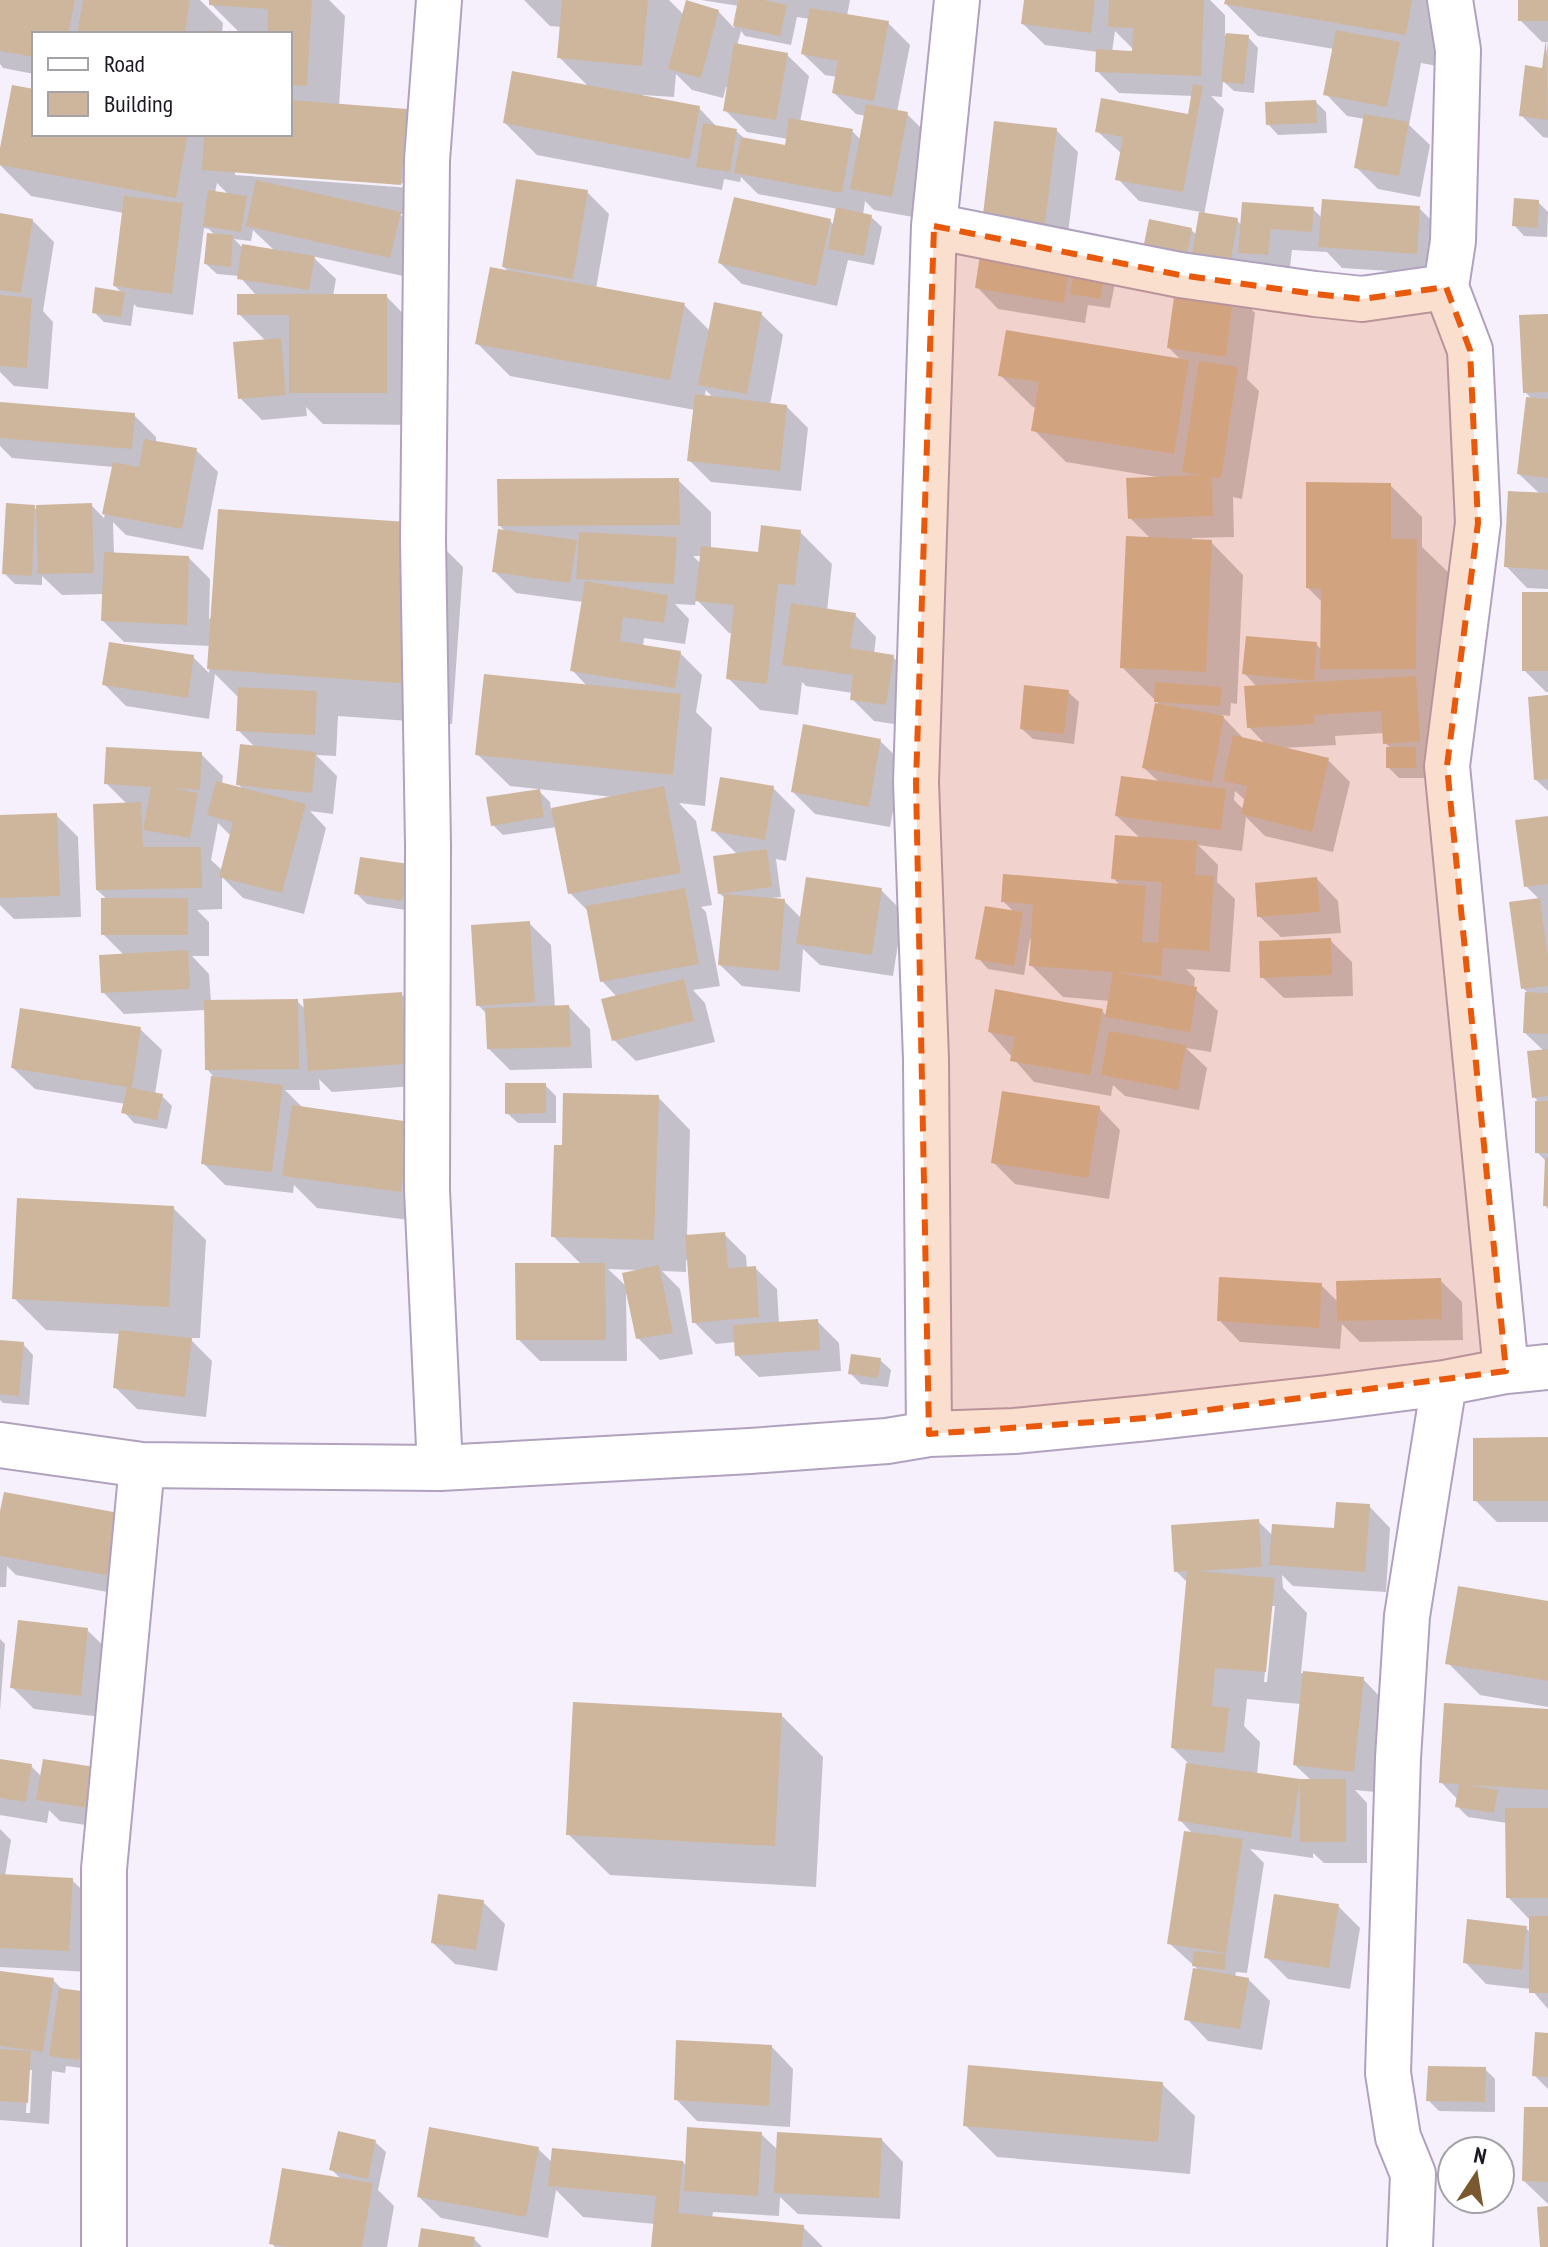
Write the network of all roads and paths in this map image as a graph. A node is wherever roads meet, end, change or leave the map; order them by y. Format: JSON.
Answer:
{"nodes":[{"id":1,"x":439,"y":0,"type":"edge"},
{"id":2,"x":957,"y":0,"type":"edge"},
{"id":3,"x":1450,"y":0,"type":"edge"},
{"id":4,"x":934,"y":226,"type":"junction"},
{"id":5,"x":1446,"y":287,"type":"junction"},
{"id":6,"x":1527,"y":1369,"type":"edge"},
{"id":7,"x":1444,"y":1383,"type":"junction"},
{"id":8,"x":929,"y":1434,"type":"junction"},
{"id":9,"x":0,"y":1445,"type":"edge"},
{"id":10,"x":142,"y":1465,"type":"junction"},
{"id":11,"x":440,"y":1468,"type":"junction"},
{"id":12,"x":104,"y":2247,"type":"edge"},
{"id":13,"x":1410,"y":2247,"type":"edge"}],
"edges":[{"from":1,"to":11,"type":"street"},
{"from":2,"to":4,"type":"street"},
{"from":3,"to":5,"type":"street"},
{"from":4,"to":5,"type":"street"},
{"from":4,"to":8,"type":"street"},
{"from":5,"to":6,"type":"street"},
{"from":6,"to":7,"type":"street"},
{"from":7,"to":8,"type":"street"},
{"from":7,"to":13,"type":"street"},
{"from":8,"to":11,"type":"street"},
{"from":9,"to":10,"type":"street"},
{"from":10,"to":11,"type":"street"},
{"from":10,"to":12,"type":"street"}]}
